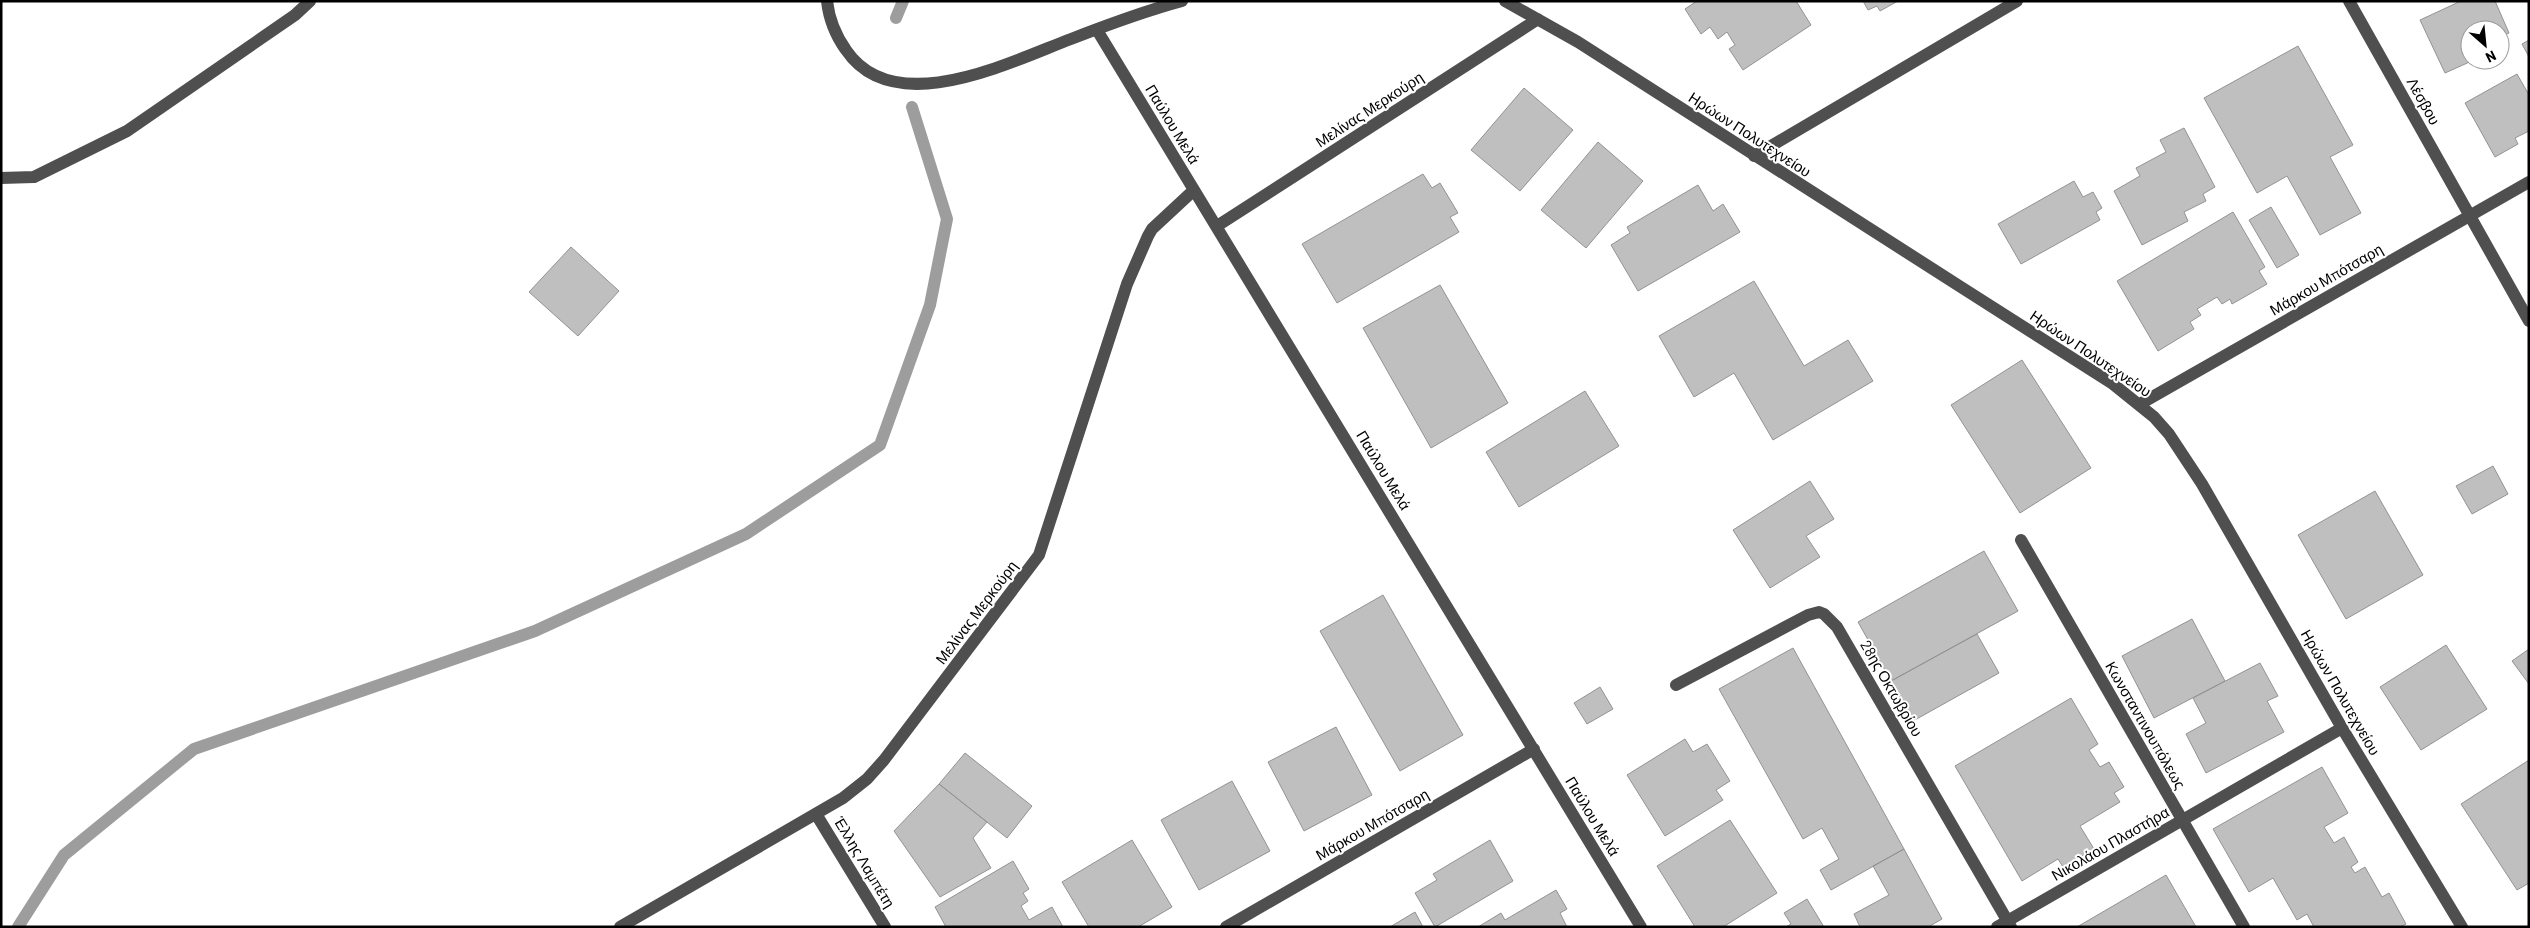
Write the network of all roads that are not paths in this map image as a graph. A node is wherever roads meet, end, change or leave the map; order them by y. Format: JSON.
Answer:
{"nodes":[{"id":1,"x":310,"y":1,"type":"edge"},
{"id":2,"x":827,"y":1,"type":"edge"},
{"id":3,"x":1182,"y":1,"type":"edge"},
{"id":4,"x":1505,"y":1,"type":"edge"},
{"id":5,"x":2017,"y":1,"type":"edge"},
{"id":6,"x":2349,"y":1,"type":"edge"},
{"id":7,"x":1538,"y":19,"type":"junction"},
{"id":8,"x":1097,"y":30,"type":"junction"},
{"id":9,"x":1754,"y":156,"type":"junction"},
{"id":10,"x":1,"y":178,"type":"edge"},
{"id":11,"x":2529,"y":182,"type":"edge"},
{"id":12,"x":1194,"y":190,"type":"junction"},
{"id":13,"x":2470,"y":216,"type":"junction"},
{"id":14,"x":1217,"y":226,"type":"junction"},
{"id":15,"x":2529,"y":321,"type":"edge"},
{"id":16,"x":2140,"y":404,"type":"junction"},
{"id":17,"x":2021,"y":540,"type":"dead end"},
{"id":18,"x":1676,"y":685,"type":"dead end"},
{"id":19,"x":2342,"y":728,"type":"junction"},
{"id":20,"x":1534,"y":749,"type":"junction"},
{"id":21,"x":816,"y":814,"type":"junction"},
{"id":22,"x":2182,"y":820,"type":"junction"},
{"id":23,"x":2005,"y":925,"type":"edge"},
{"id":24,"x":620,"y":927,"type":"edge"},
{"id":25,"x":885,"y":927,"type":"edge"},
{"id":26,"x":1226,"y":927,"type":"edge"},
{"id":27,"x":1641,"y":927,"type":"edge"},
{"id":28,"x":2244,"y":927,"type":"edge"},
{"id":29,"x":2462,"y":927,"type":"edge"}],
"edges":[{"from":1,"to":10,"type":"street"},
{"from":2,"to":8,"type":"street"},
{"from":3,"to":8,"type":"street"},
{"from":4,"to":7,"type":"street","name":"Ηρώων Πολυτεχνείου"},
{"from":5,"to":9,"type":"street"},
{"from":6,"to":13,"type":"street","name":"Λέσβου"},
{"from":7,"to":9,"type":"street","name":"Ηρώων Πολυτεχνείου"},
{"from":7,"to":14,"type":"street","name":"Μελίνας Μερκούρη"},
{"from":8,"to":12,"type":"street","name":"Παύλου Μελά"},
{"from":9,"to":16,"type":"street","name":"Ηρώων Πολυτεχνείου"},
{"from":11,"to":13,"type":"street","name":"Μάρκου Μπότσαρη"},
{"from":12,"to":14,"type":"street","name":"Παύλου Μελά"},
{"from":12,"to":21,"type":"street","name":"Μελίνας Μερκούρη"},
{"from":13,"to":15,"type":"street","name":"Λέσβου"},
{"from":13,"to":16,"type":"street","name":"Μάρκου Μπότσαρη"},
{"from":14,"to":20,"type":"street","name":"Παύλου Μελά"},
{"from":16,"to":19,"type":"street","name":"Ηρώων Πολυτεχνείου"},
{"from":17,"to":22,"type":"street","name":"Κωνσταντινουπόλεως"},
{"from":18,"to":23,"type":"street","name":"28ης Οκτωβρίου"},
{"from":19,"to":22,"type":"street","name":"Νικολάου Πλαστήρα"},
{"from":19,"to":29,"type":"street","name":"Ηρώων Πολυτεχνείου"},
{"from":20,"to":26,"type":"street","name":"Μάρκου Μπότσαρη"},
{"from":20,"to":27,"type":"street","name":"Παύλου Μελά"},
{"from":21,"to":24,"type":"street","name":"Μελίνας Μερκούρη"},
{"from":21,"to":25,"type":"street","name":"Έλλης Λαμπέτη"},
{"from":22,"to":23,"type":"street","name":"Νικολάου Πλαστήρα"},
{"from":22,"to":28,"type":"street","name":"Κωνσταντινουπόλεως"}]}
